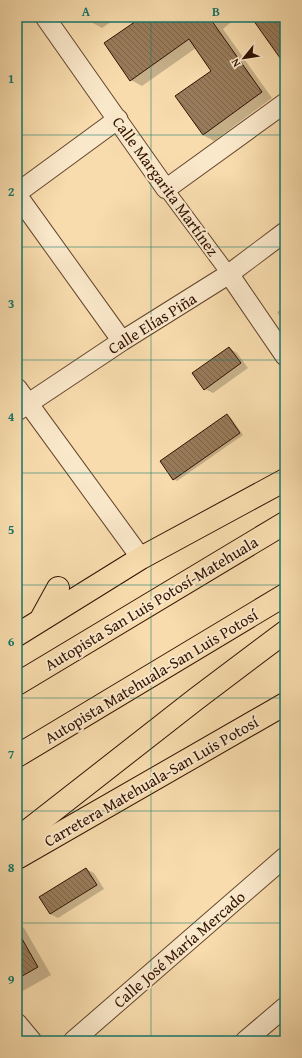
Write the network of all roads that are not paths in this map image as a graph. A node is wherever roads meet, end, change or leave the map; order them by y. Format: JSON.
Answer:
{"nodes":[{"id":1,"x":45,"y":17,"type":"edge"},
{"id":2,"x":285,"y":103,"type":"edge"},
{"id":3,"x":118,"y":119,"type":"junction"},
{"id":4,"x":166,"y":189,"type":"junction"},
{"id":5,"x":17,"y":194,"type":"edge"},
{"id":6,"x":285,"y":232,"type":"edge"},
{"id":7,"x":230,"y":274,"type":"junction"},
{"id":8,"x":122,"y":341,"type":"junction"},
{"id":9,"x":285,"y":356,"type":"edge"},
{"id":10,"x":17,"y":388,"type":"edge"},
{"id":11,"x":23,"y":407,"type":"edge"},
{"id":12,"x":285,"y":480,"type":"edge"},
{"id":13,"x":285,"y":523,"type":"edge"},
{"id":14,"x":141,"y":558,"type":"junction"},
{"id":15,"x":58,"y":588,"type":"dead end"},
{"id":16,"x":285,"y":595,"type":"edge"},
{"id":17,"x":40,"y":621,"type":"junction"},
{"id":18,"x":285,"y":632,"type":"edge"},
{"id":19,"x":17,"y":635,"type":"edge"},
{"id":20,"x":17,"y":684,"type":"edge"},
{"id":21,"x":283,"y":710,"type":"edge"},
{"id":22,"x":17,"y":756,"type":"edge"},
{"id":23,"x":17,"y":839,"type":"edge"},
{"id":24,"x":285,"y":857,"type":"edge"},
{"id":25,"x":17,"y":858,"type":"edge"},
{"id":26,"x":285,"y":1007,"type":"edge"},
{"id":27,"x":17,"y":1023,"type":"edge"},
{"id":28,"x":32,"y":1041,"type":"edge"},
{"id":29,"x":73,"y":1041,"type":"edge"},
{"id":30,"x":245,"y":1041,"type":"edge"}],
"edges":[{"from":1,"to":3,"type":"street","name":"Calle Margarita Martínez"},
{"from":2,"to":4,"type":"street"},
{"from":3,"to":4,"type":"street","name":"Calle Margarita Martínez"},
{"from":3,"to":5,"type":"street"},
{"from":4,"to":7,"type":"street","name":"Calle Margarita Martínez"},
{"from":5,"to":8,"type":"street"},
{"from":6,"to":7,"type":"street","name":"Calle Elías Piña"},
{"from":7,"to":8,"type":"street","name":"Calle Elías Piña"},
{"from":7,"to":9,"type":"street","name":"Calle Margarita Martínez"},
{"from":8,"to":11,"type":"street","name":"Calle Elías Piña"},
{"from":10,"to":11,"type":"street"},
{"from":11,"to":14,"type":"street"},
{"from":12,"to":14,"type":"main road"},
{"from":13,"to":20,"type":"main road","name":"Autopista San Luis Potosí-Matehuala"},
{"from":14,"to":17,"type":"main road"},
{"from":15,"to":17,"type":"main road"},
{"from":16,"to":22,"type":"main road","name":"Autopista Matehuala-San Luis Potosí"},
{"from":17,"to":19,"type":"main road"},
{"from":18,"to":23,"type":"main road"},
{"from":21,"to":25,"type":"main road","name":"Carretera Matehuala-San Luis Potosí"},
{"from":24,"to":29,"type":"street","name":"Calle José María Mercado"},
{"from":26,"to":30,"type":"street"},
{"from":27,"to":28,"type":"street"}]}
